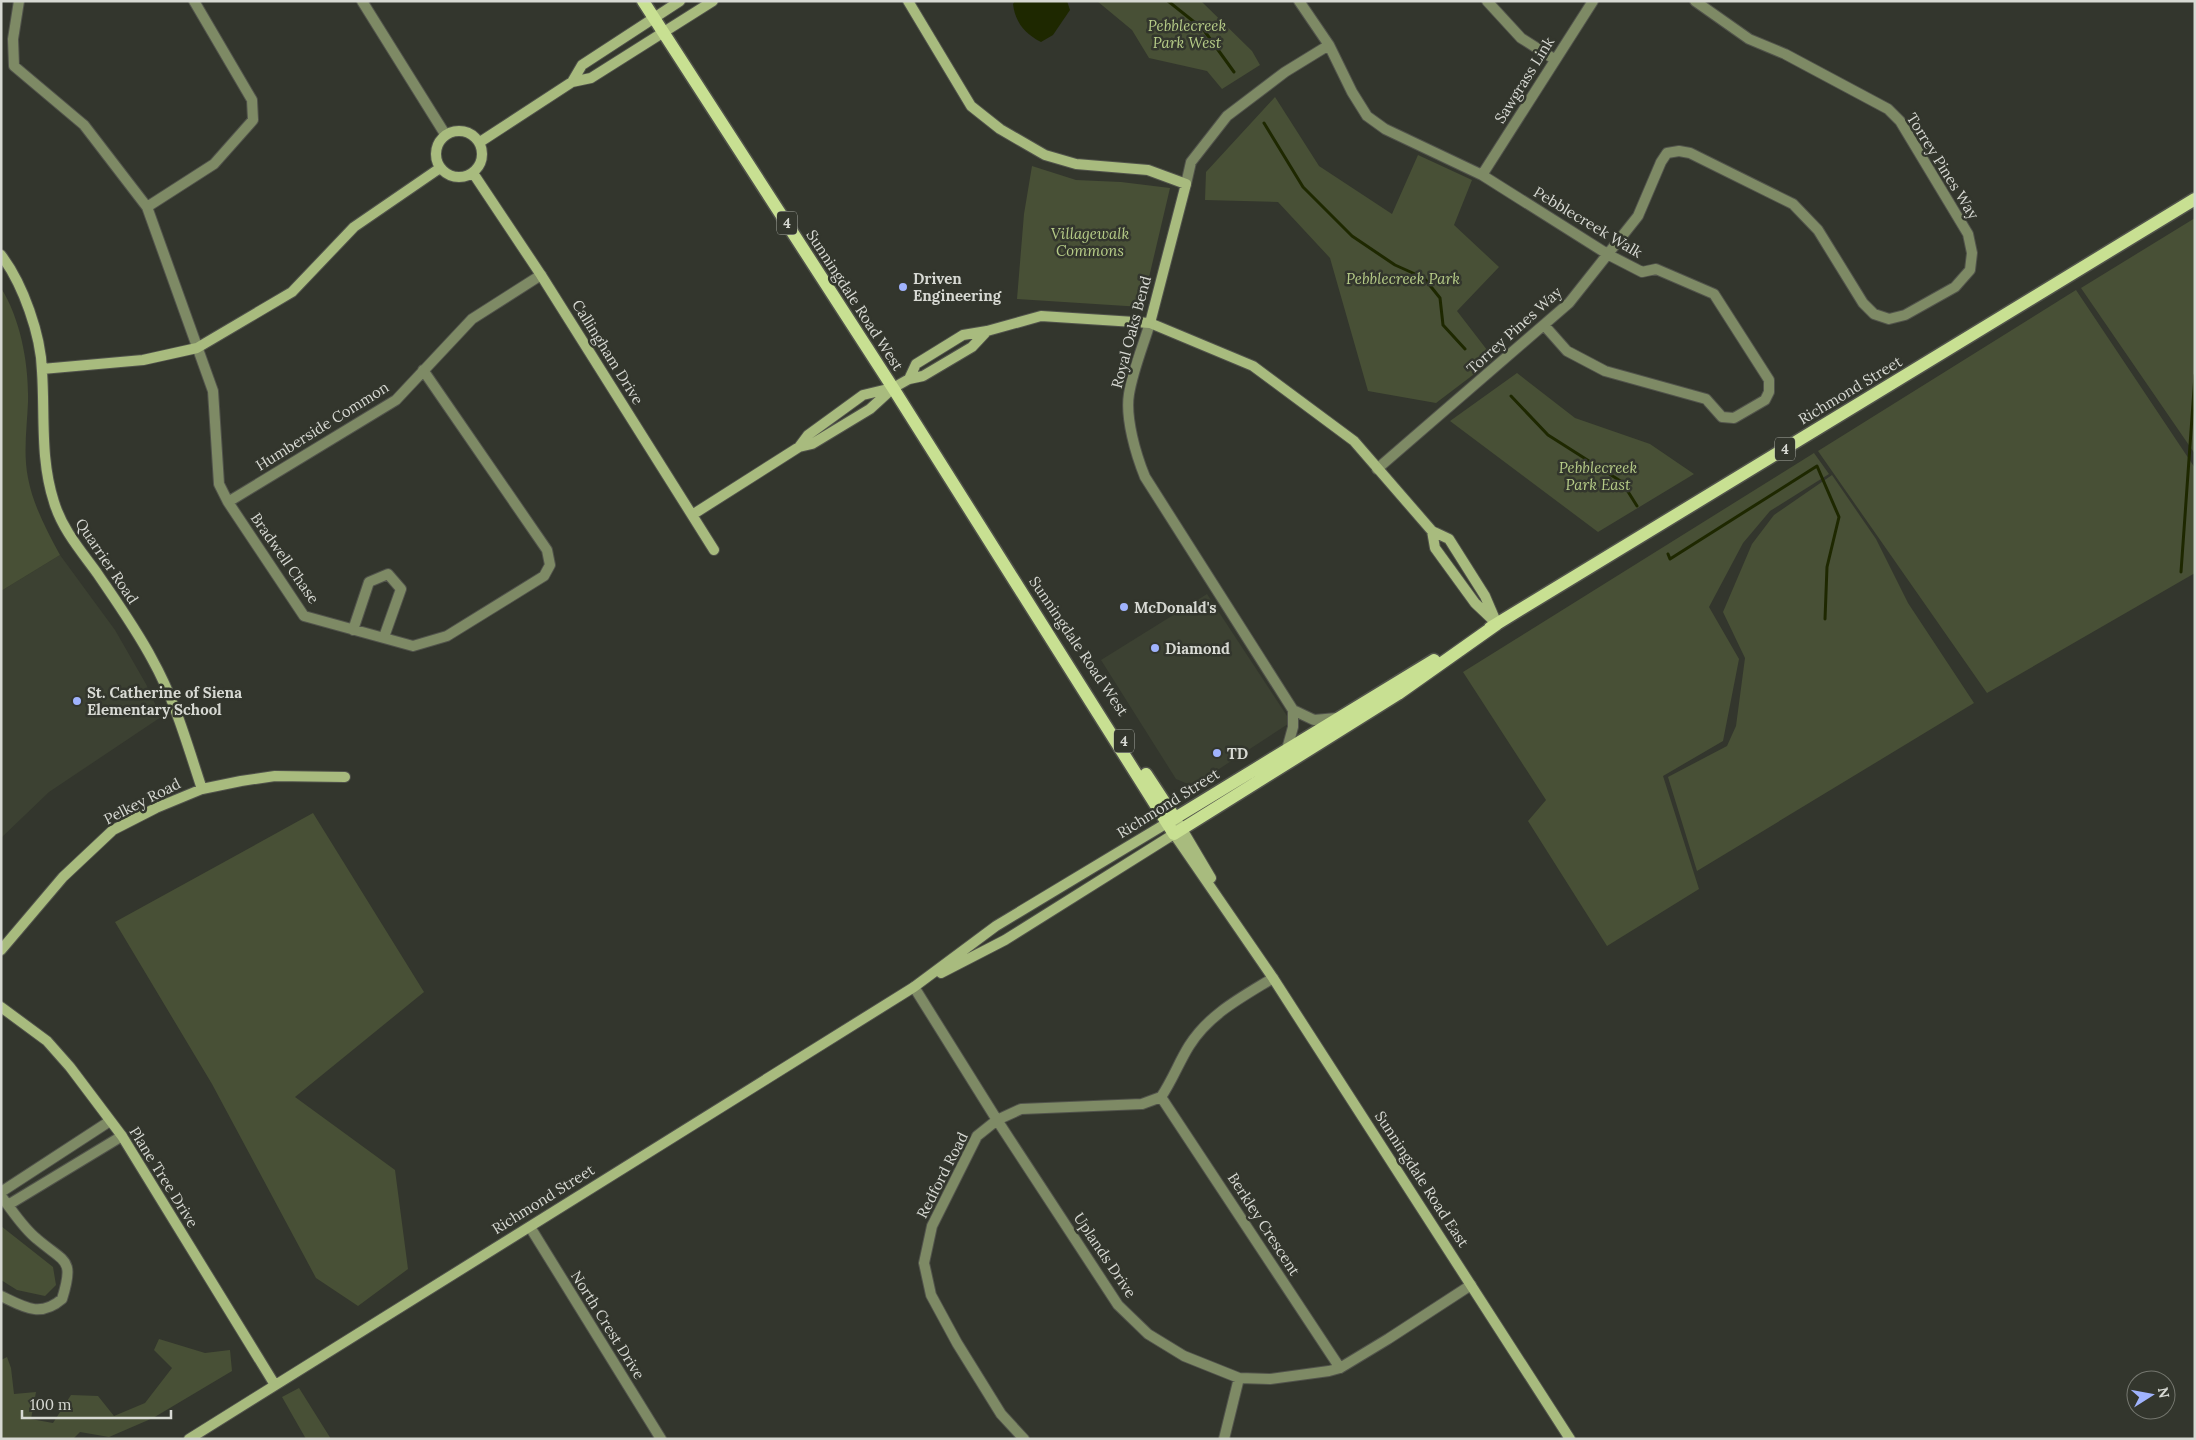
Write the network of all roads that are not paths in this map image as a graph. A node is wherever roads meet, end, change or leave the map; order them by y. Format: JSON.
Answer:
{"nodes":[{"id":1,"x":19,"y":1,"type":"edge"},
{"id":2,"x":194,"y":1,"type":"edge"},
{"id":3,"x":362,"y":1,"type":"edge"},
{"id":4,"x":643,"y":1,"type":"edge"},
{"id":5,"x":680,"y":1,"type":"edge"},
{"id":6,"x":714,"y":1,"type":"edge"},
{"id":7,"x":908,"y":1,"type":"edge"},
{"id":8,"x":1299,"y":1,"type":"edge"},
{"id":9,"x":1486,"y":1,"type":"edge"},
{"id":10,"x":1592,"y":1,"type":"edge"},
{"id":11,"x":1695,"y":1,"type":"edge"},
{"id":12,"x":654,"y":18,"type":"junction"},
{"id":13,"x":664,"y":32,"type":"junction"},
{"id":14,"x":1329,"y":46,"type":"junction"},
{"id":15,"x":1554,"y":59,"type":"junction"},
{"id":16,"x":572,"y":82,"type":"junction"},
{"id":17,"x":445,"y":134,"type":"junction"},
{"id":18,"x":480,"y":142,"type":"junction"},
{"id":19,"x":440,"y":168,"type":"junction"},
{"id":20,"x":472,"y":173,"type":"junction"},
{"id":21,"x":1482,"y":175,"type":"junction"},
{"id":22,"x":1186,"y":184,"type":"junction"},
{"id":23,"x":2195,"y":199,"type":"edge"},
{"id":24,"x":147,"y":207,"type":"junction"},
{"id":25,"x":1,"y":255,"type":"edge"},
{"id":26,"x":1609,"y":255,"type":"junction"},
{"id":27,"x":541,"y":275,"type":"junction"},
{"id":28,"x":1150,"y":322,"type":"junction"},
{"id":29,"x":1544,"y":325,"type":"junction"},
{"id":30,"x":987,"y":331,"type":"junction"},
{"id":31,"x":197,"y":348,"type":"junction"},
{"id":32,"x":42,"y":369,"type":"junction"},
{"id":33,"x":423,"y":370,"type":"junction"},
{"id":34,"x":909,"y":379,"type":"junction"},
{"id":35,"x":893,"y":388,"type":"junction"},
{"id":36,"x":799,"y":447,"type":"junction"},
{"id":37,"x":1377,"y":469,"type":"junction"},
{"id":38,"x":228,"y":502,"type":"junction"},
{"id":39,"x":692,"y":515,"type":"junction"},
{"id":40,"x":1432,"y":530,"type":"junction"},
{"id":41,"x":714,"y":550,"type":"dead end"},
{"id":42,"x":1497,"y":624,"type":"junction"},
{"id":43,"x":353,"y":630,"type":"junction"},
{"id":44,"x":384,"y":637,"type":"junction"},
{"id":45,"x":1293,"y":710,"type":"junction"},
{"id":46,"x":1337,"y":718,"type":"junction"},
{"id":47,"x":1287,"y":749,"type":"junction"},
{"id":48,"x":345,"y":777,"type":"dead end"},
{"id":49,"x":202,"y":789,"type":"junction"},
{"id":50,"x":1171,"y":820,"type":"junction"},
{"id":51,"x":1178,"y":831,"type":"junction"},
{"id":52,"x":1,"y":950,"type":"edge"},
{"id":53,"x":1273,"y":978,"type":"junction"},
{"id":54,"x":914,"y":987,"type":"junction"},
{"id":55,"x":1,"y":1007,"type":"edge"},
{"id":56,"x":1162,"y":1097,"type":"junction"},
{"id":57,"x":997,"y":1120,"type":"junction"},
{"id":58,"x":110,"y":1121,"type":"junction"},
{"id":59,"x":122,"y":1136,"type":"junction"},
{"id":60,"x":1,"y":1192,"type":"edge"},
{"id":61,"x":1,"y":1196,"type":"edge"},
{"id":62,"x":8,"y":1205,"type":"junction"},
{"id":63,"x":530,"y":1227,"type":"junction"},
{"id":64,"x":1471,"y":1285,"type":"junction"},
{"id":65,"x":1,"y":1296,"type":"edge"},
{"id":66,"x":1340,"y":1368,"type":"junction"},
{"id":67,"x":1239,"y":1378,"type":"junction"},
{"id":68,"x":275,"y":1385,"type":"junction"},
{"id":69,"x":189,"y":1439,"type":"edge"},
{"id":70,"x":661,"y":1439,"type":"edge"},
{"id":71,"x":1024,"y":1439,"type":"edge"},
{"id":72,"x":1224,"y":1439,"type":"edge"},
{"id":73,"x":1570,"y":1439,"type":"edge"}],
"edges":[{"from":1,"to":24,"type":"street","name":"Bradwell Chase"},
{"from":2,"to":24,"type":"street"},
{"from":3,"to":17,"type":"street"},
{"from":4,"to":12,"type":"main road","name":"Sunningdale Road West","number":"4"},
{"from":5,"to":12,"type":"street"},
{"from":6,"to":13,"type":"street"},
{"from":7,"to":22,"type":"street"},
{"from":8,"to":14,"type":"street","name":"Pebblecreek Walk"},
{"from":9,"to":15,"type":"street"},
{"from":10,"to":15,"type":"street","name":"Sawgrass Link"},
{"from":11,"to":26,"type":"street","name":"Torrey Pines Way"},
{"from":12,"to":13,"type":"main road","name":"Sunningdale Road West","number":"4"},
{"from":12,"to":16,"type":"street"},
{"from":13,"to":16,"type":"street"},
{"from":13,"to":35,"type":"main road","name":"Sunningdale Road West","number":"4"},
{"from":14,"to":21,"type":"street","name":"Pebblecreek Walk"},
{"from":14,"to":22,"type":"street","name":"Royal Oaks Bend"},
{"from":15,"to":21,"type":"street","name":"Sawgrass Link"},
{"from":16,"to":18,"type":"street"},
{"from":17,"to":18,"type":"street"},
{"from":17,"to":19,"type":"street"},
{"from":18,"to":20,"type":"street"},
{"from":19,"to":20,"type":"street"},
{"from":19,"to":31,"type":"street"},
{"from":20,"to":27,"type":"street","name":"Callingham Drive"},
{"from":21,"to":26,"type":"street","name":"Pebblecreek Walk"},
{"from":22,"to":28,"type":"street","name":"Royal Oaks Bend"},
{"from":23,"to":42,"type":"main road","name":"Richmond Street","number":"4"},
{"from":24,"to":31,"type":"street","name":"Bradwell Chase"},
{"from":25,"to":32,"type":"street","name":"Quarrier Road"},
{"from":26,"to":29,"type":"street","name":"Torrey Pines Way"},
{"from":26,"to":29,"type":"street","name":"Pebblecreek Walk"},
{"from":27,"to":33,"type":"street","name":"Humberside Common"},
{"from":27,"to":39,"type":"street","name":"Callingham Drive"},
{"from":28,"to":30,"type":"street"},
{"from":28,"to":37,"type":"street"},
{"from":28,"to":45,"type":"street","name":"Royal Oaks Bend"},
{"from":29,"to":37,"type":"street","name":"Torrey Pines Way"},
{"from":30,"to":34,"type":"street"},
{"from":30,"to":34,"type":"street"},
{"from":31,"to":32,"type":"street"},
{"from":31,"to":38,"type":"street","name":"Bradwell Chase"},
{"from":32,"to":49,"type":"street","name":"Quarrier Road"},
{"from":33,"to":38,"type":"street","name":"Humberside Common"},
{"from":33,"to":44,"type":"street","name":"Bradwell Chase"},
{"from":34,"to":35,"type":"street"},
{"from":35,"to":36,"type":"street"},
{"from":35,"to":36,"type":"street"},
{"from":35,"to":50,"type":"main road","name":"Sunningdale Road West","number":"4"},
{"from":36,"to":39,"type":"street"},
{"from":37,"to":40,"type":"street"},
{"from":38,"to":43,"type":"street","name":"Bradwell Chase"},
{"from":39,"to":41,"type":"street","name":"Callingham Drive"},
{"from":40,"to":42,"type":"street"},
{"from":40,"to":42,"type":"street"},
{"from":42,"to":46,"type":"main road","name":"Richmond Street","number":"4"},
{"from":42,"to":51,"type":"main road","name":"Richmond Street"},
{"from":43,"to":44,"type":"street","name":"Bradwell Chase"},
{"from":43,"to":44,"type":"street"},
{"from":45,"to":46,"type":"street"},
{"from":45,"to":47,"type":"street"},
{"from":46,"to":47,"type":"main road","name":"Richmond Street","number":"4"},
{"from":47,"to":50,"type":"main road","name":"Richmond Street","number":"4"},
{"from":48,"to":49,"type":"street","name":"Pelkey Road"},
{"from":49,"to":52,"type":"street","name":"Pelkey Road"},
{"from":50,"to":51,"type":"main road","name":"Sunningdale Road East"},
{"from":50,"to":54,"type":"street","name":"Richmond Street"},
{"from":51,"to":53,"type":"street","name":"Sunningdale Road East"},
{"from":51,"to":54,"type":"street","name":"Richmond Street"},
{"from":53,"to":56,"type":"street"},
{"from":53,"to":64,"type":"street","name":"Sunningdale Road East"},
{"from":54,"to":57,"type":"street","name":"Uplands Drive"},
{"from":54,"to":63,"type":"street","name":"Richmond Street"},
{"from":55,"to":58,"type":"street","name":"Plane Tree Drive"},
{"from":56,"to":57,"type":"street","name":"Redford Road"},
{"from":56,"to":66,"type":"street","name":"Berkley Crescent"},
{"from":57,"to":67,"type":"street","name":"Uplands Drive"},
{"from":57,"to":71,"type":"street","name":"Redford Road"},
{"from":58,"to":59,"type":"street","name":"Plane Tree Drive"},
{"from":58,"to":60,"type":"street"},
{"from":59,"to":62,"type":"street"},
{"from":59,"to":68,"type":"street","name":"Plane Tree Drive"},
{"from":61,"to":62,"type":"street"},
{"from":62,"to":65,"type":"street"},
{"from":63,"to":68,"type":"street","name":"Richmond Street"},
{"from":63,"to":70,"type":"street","name":"North Crest Drive"},
{"from":64,"to":66,"type":"street","name":"Uplands Drive"},
{"from":64,"to":73,"type":"street","name":"Sunningdale Road East"},
{"from":66,"to":67,"type":"street","name":"Uplands Drive"},
{"from":67,"to":72,"type":"street"},
{"from":68,"to":69,"type":"street","name":"Richmond Street"}]}
